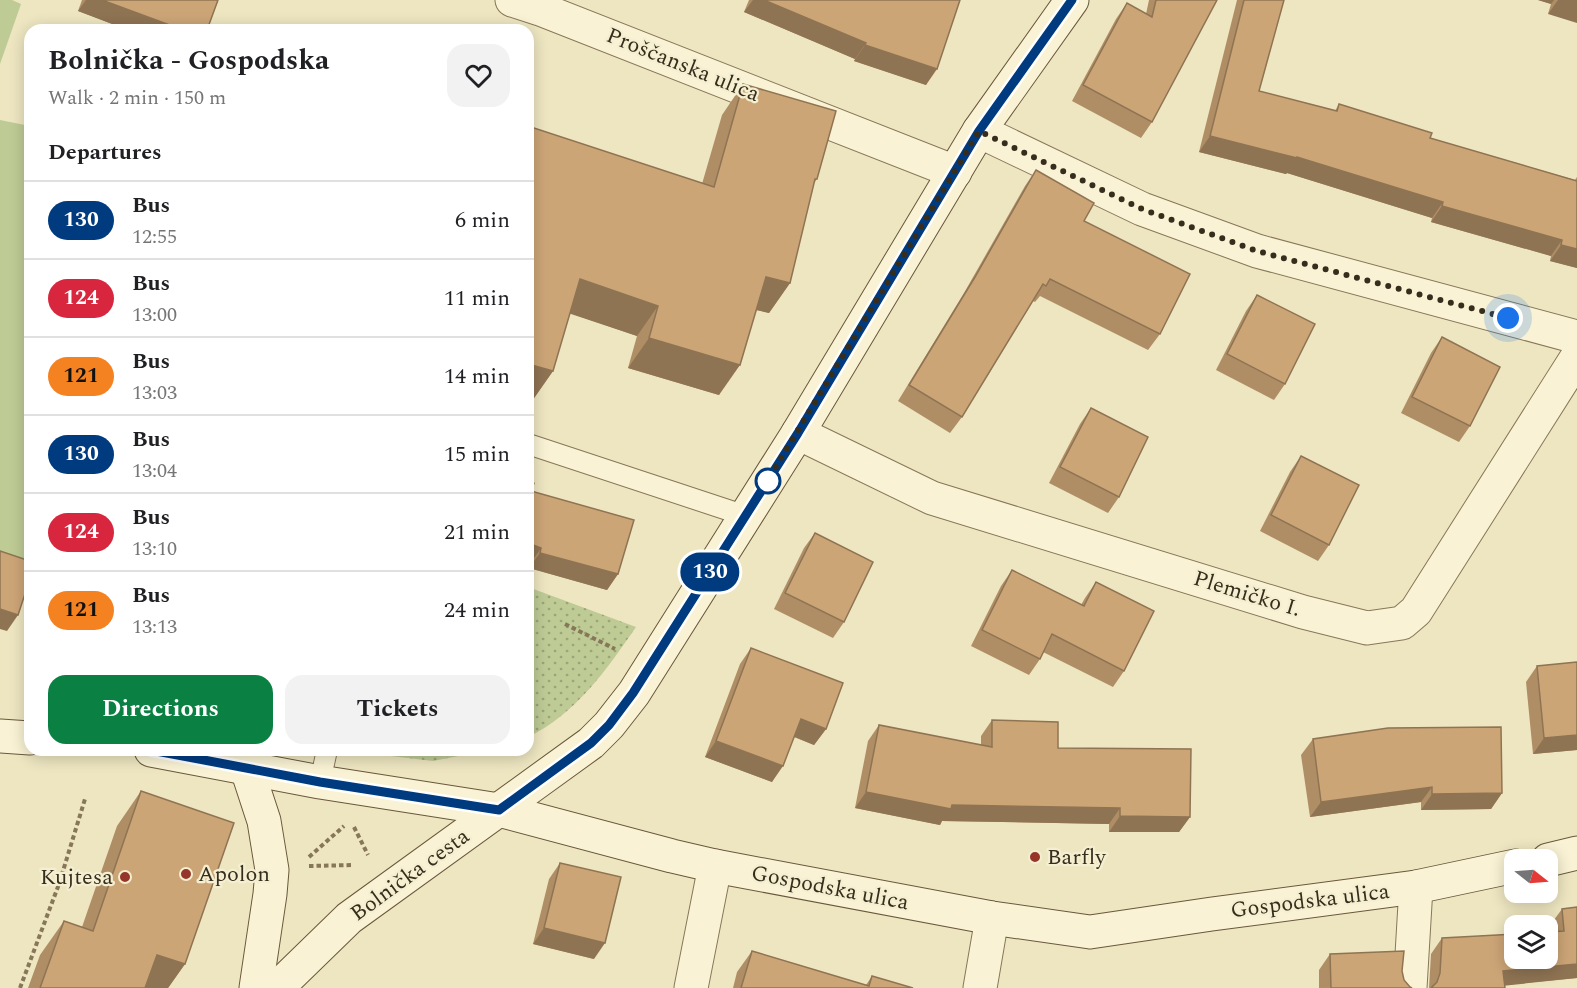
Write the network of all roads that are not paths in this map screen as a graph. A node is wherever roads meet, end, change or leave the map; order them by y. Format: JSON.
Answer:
{"nodes":[{"id":1,"x":512,"y":0,"type":"edge"},
{"id":2,"x":1072,"y":0,"type":"edge"},
{"id":3,"x":979,"y":131,"type":"junction"},
{"id":4,"x":955,"y":172,"type":"junction"},
{"id":5,"x":1577,"y":337,"type":"edge"},
{"id":6,"x":1577,"y":357,"type":"edge"},
{"id":7,"x":798,"y":433,"type":"junction"},
{"id":8,"x":534,"y":446,"type":"edge"},
{"id":9,"x":746,"y":516,"type":"junction"},
{"id":10,"x":0,"y":736,"type":"edge"},
{"id":11,"x":24,"y":738,"type":"edge"},
{"id":12,"x":181,"y":756,"type":"edge"},
{"id":13,"x":326,"y":756,"type":"edge"},
{"id":14,"x":247,"y":769,"type":"junction"},
{"id":15,"x":320,"y":782,"type":"junction"},
{"id":16,"x":499,"y":810,"type":"junction"},
{"id":17,"x":1577,"y":853,"type":"edge"},
{"id":18,"x":1558,"y":858,"type":"edge"},
{"id":19,"x":715,"y":866,"type":"junction"},
{"id":20,"x":1504,"y":868,"type":"edge"},
{"id":21,"x":1416,"y":887,"type":"junction"},
{"id":22,"x":992,"y":918,"type":"junction"},
{"id":23,"x":256,"y":988,"type":"edge"},
{"id":24,"x":277,"y":988,"type":"edge"},
{"id":25,"x":691,"y":988,"type":"edge"},
{"id":26,"x":980,"y":988,"type":"edge"},
{"id":27,"x":1410,"y":988,"type":"edge"}],
"edges":[{"from":1,"to":4,"type":"street","name":"Proščanska ulica"},
{"from":2,"to":3,"type":"street","name":"Bolnička cesta"},
{"from":3,"to":4,"type":"street","name":"Bolnička cesta"},
{"from":3,"to":5,"type":"street"},
{"from":4,"to":7,"type":"street","name":"Bolnička cesta"},
{"from":6,"to":7,"type":"street","name":"Plemičko I."},
{"from":7,"to":9,"type":"street","name":"Bolnička cesta"},
{"from":8,"to":9,"type":"lane"},
{"from":9,"to":16,"type":"street","name":"Bolnička cesta"},
{"from":10,"to":11,"type":"street"},
{"from":12,"to":14,"type":"street","name":"Gospodska ulica"},
{"from":13,"to":15,"type":"lane"},
{"from":14,"to":15,"type":"street","name":"Gospodska ulica"},
{"from":14,"to":23,"type":"street"},
{"from":15,"to":16,"type":"street","name":"Gospodska ulica"},
{"from":16,"to":19,"type":"street","name":"Gospodska ulica"},
{"from":16,"to":24,"type":"street","name":"Bolnička cesta"},
{"from":17,"to":18,"type":"street"},
{"from":19,"to":22,"type":"street","name":"Gospodska ulica"},
{"from":19,"to":25,"type":"street"},
{"from":20,"to":21,"type":"street","name":"Gospodska ulica"},
{"from":21,"to":22,"type":"street","name":"Gospodska ulica"},
{"from":21,"to":27,"type":"street"},
{"from":22,"to":26,"type":"street"}]}
